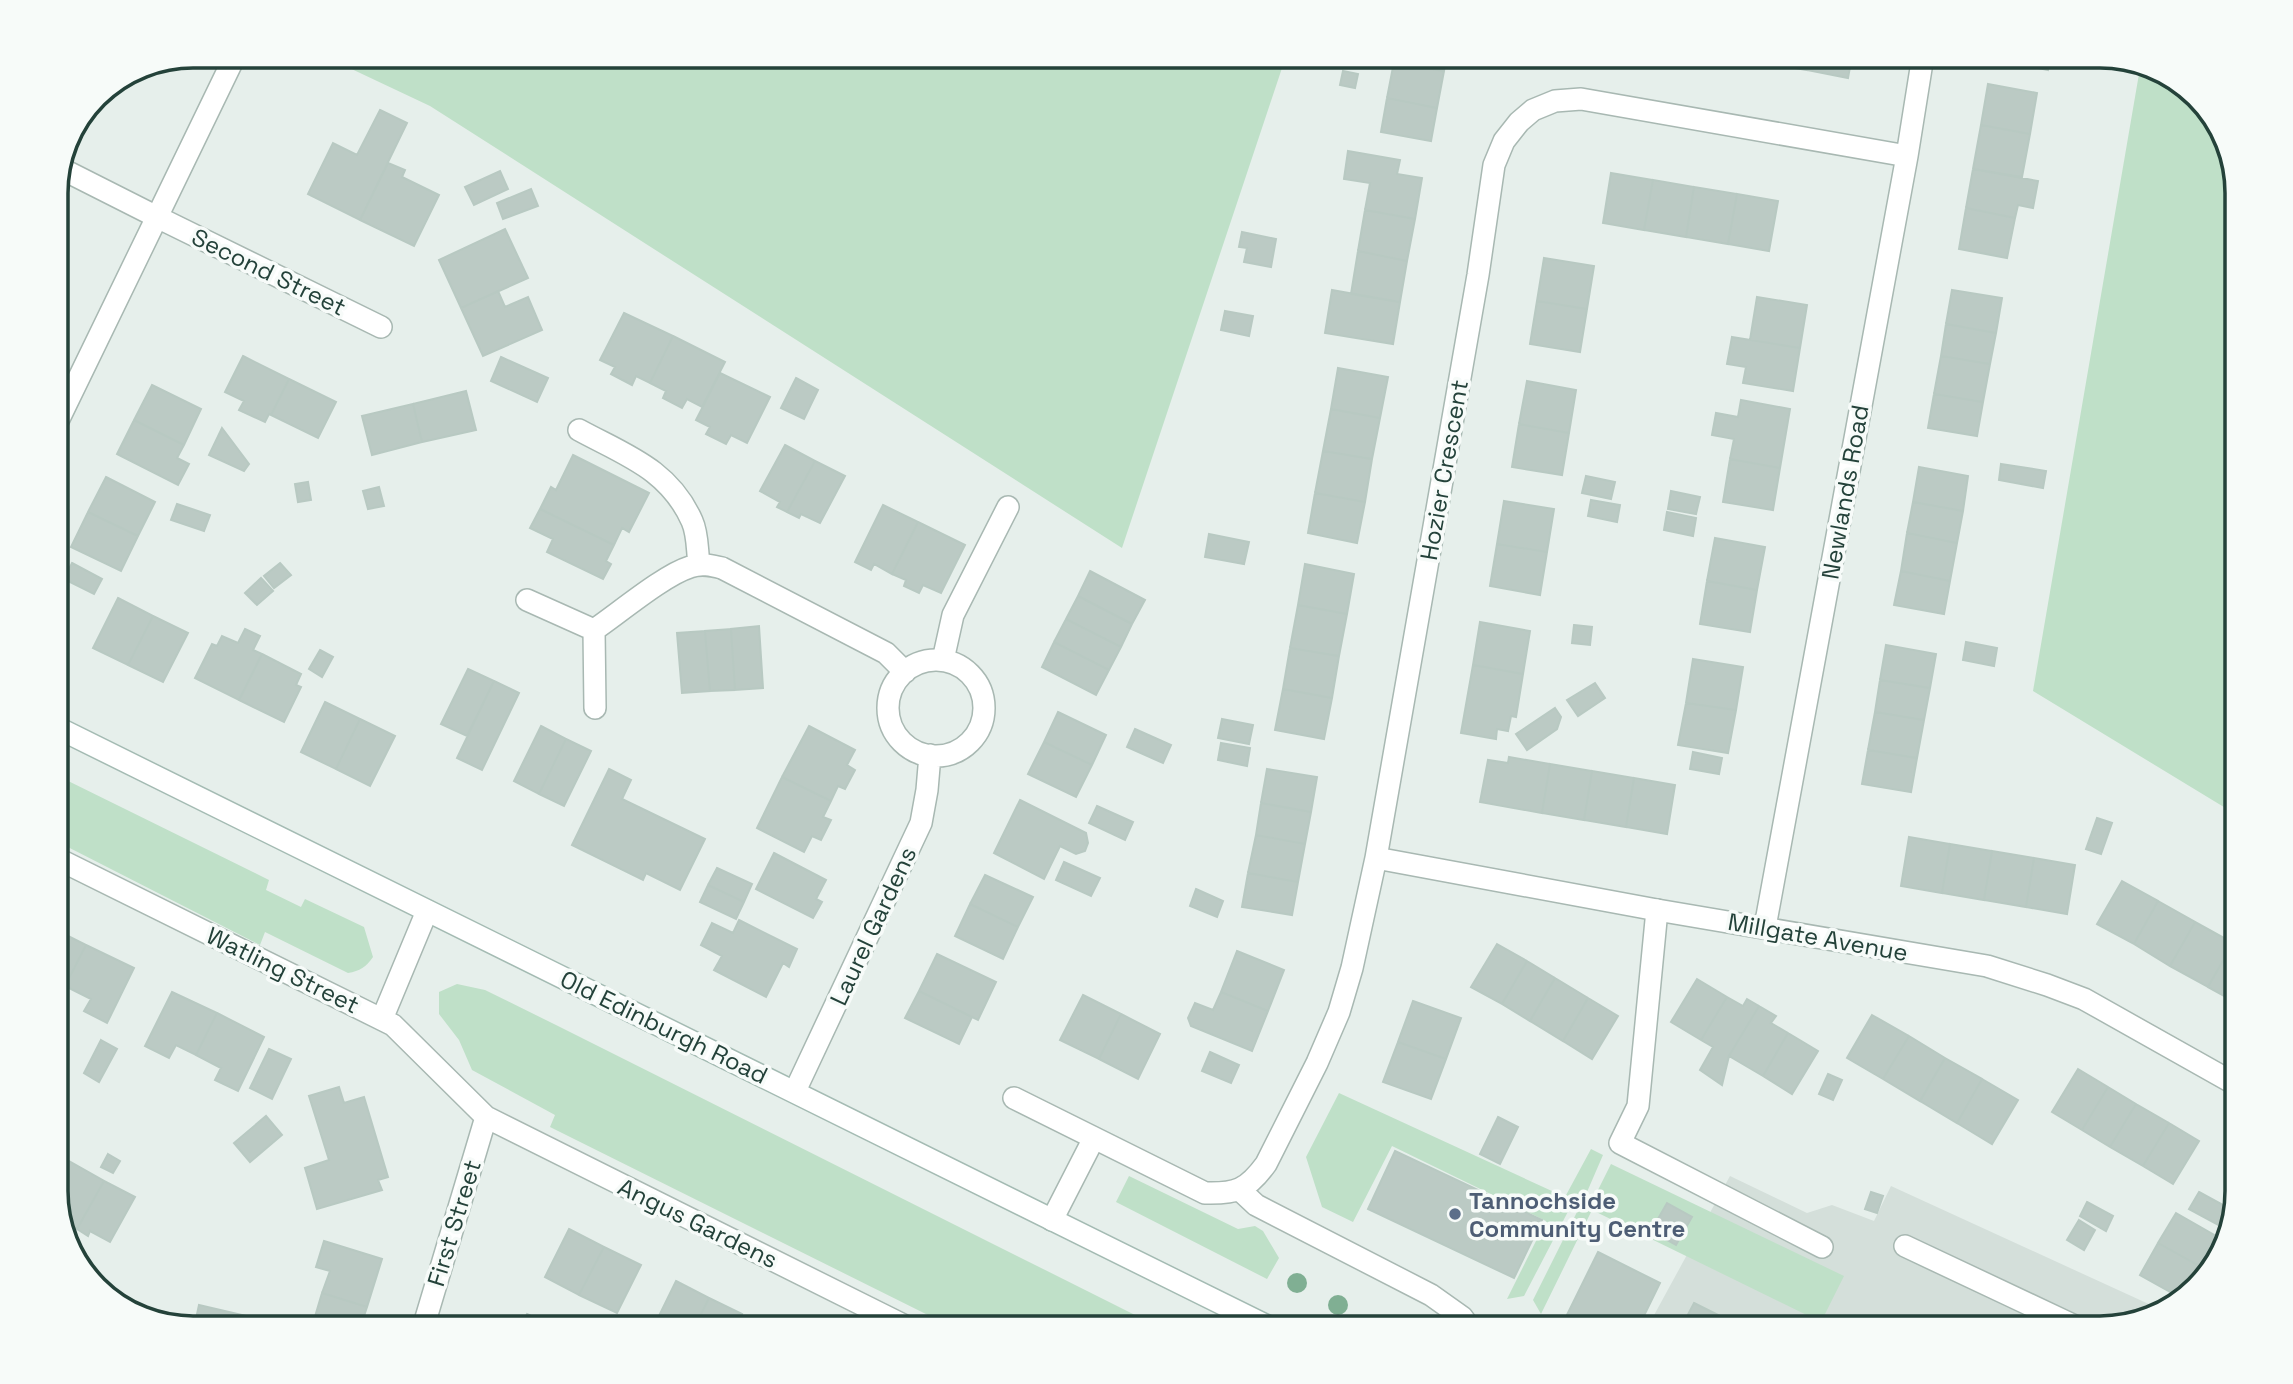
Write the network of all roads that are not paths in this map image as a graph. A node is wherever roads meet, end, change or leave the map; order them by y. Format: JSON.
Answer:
{"nodes":[{"id":1,"x":1921,"y":68,"type":"edge"},
{"id":2,"x":228,"y":69,"type":"edge"},
{"id":3,"x":1907,"y":156,"type":"junction"},
{"id":4,"x":70,"y":173,"type":"edge"},
{"id":5,"x":157,"y":217,"type":"junction"},
{"id":6,"x":381,"y":327,"type":"dead end"},
{"id":7,"x":69,"y":398,"type":"edge"},
{"id":8,"x":579,"y":430,"type":"dead end"},
{"id":9,"x":1008,"y":507,"type":"dead end"},
{"id":10,"x":699,"y":564,"type":"junction"},
{"id":11,"x":527,"y":600,"type":"dead end"},
{"id":12,"x":594,"y":630,"type":"junction"},
{"id":13,"x":943,"y":660,"type":"junction"},
{"id":14,"x":905,"y":672,"type":"junction"},
{"id":15,"x":595,"y":708,"type":"dead end"},
{"id":16,"x":69,"y":733,"type":"edge"},
{"id":17,"x":930,"y":755,"type":"junction"},
{"id":18,"x":1376,"y":858,"type":"junction"},
{"id":19,"x":69,"y":864,"type":"edge"},
{"id":20,"x":1657,"y":910,"type":"junction"},
{"id":21,"x":427,"y":911,"type":"junction"},
{"id":22,"x":1765,"y":928,"type":"junction"},
{"id":23,"x":382,"y":1019,"type":"junction"},
{"id":24,"x":2225,"y":1078,"type":"edge"},
{"id":25,"x":795,"y":1091,"type":"junction"},
{"id":26,"x":1014,"y":1098,"type":"dead end"},
{"id":27,"x":486,"y":1117,"type":"junction"},
{"id":28,"x":1094,"y":1138,"type":"junction"},
{"id":29,"x":1240,"y":1190,"type":"junction"},
{"id":30,"x":1052,"y":1220,"type":"junction"},
{"id":31,"x":1905,"y":1246,"type":"dead end"},
{"id":32,"x":1822,"y":1248,"type":"dead end"},
{"id":33,"x":427,"y":1316,"type":"edge"},
{"id":34,"x":885,"y":1316,"type":"edge"},
{"id":35,"x":1246,"y":1316,"type":"edge"},
{"id":36,"x":1461,"y":1316,"type":"edge"},
{"id":37,"x":2054,"y":1316,"type":"edge"}],
"edges":[{"from":1,"to":3,"type":"street","name":"Newlands Road"},
{"from":2,"to":5,"type":"street"},
{"from":3,"to":18,"type":"street","name":"Hozier Crescent"},
{"from":3,"to":22,"type":"street","name":"Newlands Road"},
{"from":4,"to":5,"type":"street","name":"Second Street"},
{"from":5,"to":6,"type":"street","name":"Second Street"},
{"from":5,"to":7,"type":"street"},
{"from":8,"to":10,"type":"street"},
{"from":9,"to":13,"type":"street"},
{"from":10,"to":12,"type":"street"},
{"from":10,"to":14,"type":"street"},
{"from":11,"to":12,"type":"street"},
{"from":12,"to":15,"type":"street"},
{"from":13,"to":14,"type":"street"},
{"from":13,"to":17,"type":"street"},
{"from":14,"to":17,"type":"street"},
{"from":16,"to":21,"type":"street","name":"Old Edinburgh Road"},
{"from":17,"to":25,"type":"street","name":"Laurel Gardens"},
{"from":18,"to":20,"type":"street","name":"Millgate Avenue"},
{"from":18,"to":29,"type":"street","name":"Hozier Crescent"},
{"from":19,"to":23,"type":"street","name":"Watling Street"},
{"from":20,"to":22,"type":"street","name":"Millgate Avenue"},
{"from":20,"to":32,"type":"street"},
{"from":21,"to":23,"type":"street"},
{"from":21,"to":25,"type":"street","name":"Old Edinburgh Road"},
{"from":22,"to":24,"type":"street","name":"Millgate Avenue"},
{"from":23,"to":27,"type":"street","name":"Watling Street"},
{"from":25,"to":30,"type":"street","name":"Old Edinburgh Road"},
{"from":26,"to":28,"type":"street"},
{"from":27,"to":33,"type":"street","name":"First Street"},
{"from":27,"to":34,"type":"street","name":"Angus Gardens"},
{"from":28,"to":29,"type":"street"},
{"from":28,"to":30,"type":"street"},
{"from":29,"to":36,"type":"street"},
{"from":30,"to":35,"type":"street","name":"Old Edinburgh Road"},
{"from":31,"to":37,"type":"street"}]}
